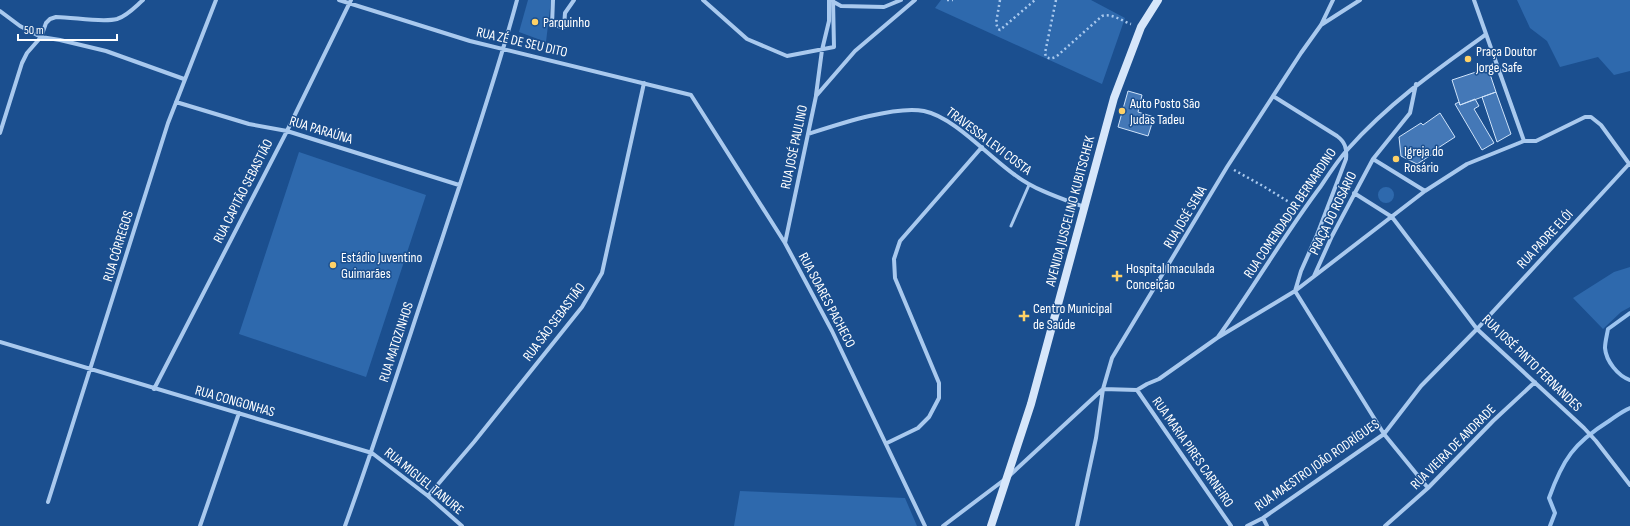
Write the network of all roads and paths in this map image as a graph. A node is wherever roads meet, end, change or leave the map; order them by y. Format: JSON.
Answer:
{"nodes":[{"id":1,"x":143,"y":0,"type":"edge"},
{"id":2,"x":216,"y":0,"type":"edge"},
{"id":3,"x":339,"y":0,"type":"edge"},
{"id":4,"x":517,"y":0,"type":"edge"},
{"id":5,"x":554,"y":0,"type":"edge"},
{"id":6,"x":574,"y":0,"type":"edge"},
{"id":7,"x":703,"y":0,"type":"edge"},
{"id":8,"x":831,"y":0,"type":"edge"},
{"id":9,"x":901,"y":0,"type":"edge"},
{"id":10,"x":915,"y":0,"type":"edge"},
{"id":11,"x":947,"y":0,"type":"edge"},
{"id":12,"x":953,"y":0,"type":"edge"},
{"id":13,"x":1000,"y":0,"type":"edge"},
{"id":14,"x":1035,"y":0,"type":"edge"},
{"id":15,"x":1056,"y":0,"type":"edge"},
{"id":16,"x":1158,"y":0,"type":"edge"},
{"id":17,"x":1333,"y":0,"type":"edge"},
{"id":18,"x":1360,"y":0,"type":"edge"},
{"id":19,"x":1474,"y":0,"type":"edge"},
{"id":20,"x":351,"y":2,"type":"edge"},
{"id":21,"x":0,"y":11,"type":"edge"},
{"id":22,"x":1321,"y":25,"type":"junction"},
{"id":23,"x":1141,"y":28,"type":"junction"},
{"id":24,"x":1485,"y":35,"type":"junction"},
{"id":25,"x":41,"y":36,"type":"junction"},
{"id":26,"x":504,"y":49,"type":"junction"},
{"id":27,"x":822,"y":50,"type":"junction"},
{"id":28,"x":184,"y":79,"type":"junction"},
{"id":29,"x":644,"y":83,"type":"junction"},
{"id":30,"x":1417,"y":84,"type":"junction"},
{"id":31,"x":691,"y":95,"type":"joint"},
{"id":32,"x":816,"y":96,"type":"junction"},
{"id":33,"x":1274,"y":96,"type":"junction"},
{"id":34,"x":176,"y":102,"type":"junction"},
{"id":35,"x":287,"y":131,"type":"junction"},
{"id":36,"x":0,"y":133,"type":"edge"},
{"id":37,"x":808,"y":134,"type":"junction"},
{"id":38,"x":1524,"y":141,"type":"junction"},
{"id":39,"x":982,"y":147,"type":"junction"},
{"id":40,"x":1347,"y":150,"type":"junction"},
{"id":41,"x":1373,"y":159,"type":"junction"},
{"id":42,"x":1630,"y":165,"type":"edge"},
{"id":43,"x":1227,"y":167,"type":"junction"},
{"id":44,"x":460,"y":185,"type":"junction"},
{"id":45,"x":1029,"y":185,"type":"junction"},
{"id":46,"x":1425,"y":191,"type":"junction"},
{"id":47,"x":1354,"y":193,"type":"junction"},
{"id":48,"x":1084,"y":207,"type":"junction"},
{"id":49,"x":1302,"y":210,"type":"junction"},
{"id":50,"x":1392,"y":217,"type":"junction"},
{"id":51,"x":1010,"y":226,"type":"dead end"},
{"id":52,"x":785,"y":243,"type":"junction"},
{"id":53,"x":1314,"y":276,"type":"junction"},
{"id":54,"x":1295,"y":291,"type":"junction"},
{"id":55,"x":1477,"y":329,"type":"junction"},
{"id":56,"x":1217,"y":338,"type":"junction"},
{"id":57,"x":0,"y":342,"type":"edge"},
{"id":58,"x":91,"y":370,"type":"junction"},
{"id":59,"x":1535,"y":382,"type":"junction"},
{"id":60,"x":154,"y":389,"type":"junction"},
{"id":61,"x":1103,"y":389,"type":"junction"},
{"id":62,"x":1137,"y":390,"type":"junction"},
{"id":63,"x":239,"y":413,"type":"junction"},
{"id":64,"x":1384,"y":434,"type":"junction"},
{"id":65,"x":887,"y":443,"type":"junction"},
{"id":66,"x":372,"y":453,"type":"junction"},
{"id":67,"x":1007,"y":478,"type":"junction"},
{"id":68,"x":1630,"y":485,"type":"edge"},
{"id":69,"x":1428,"y":488,"type":"junction"},
{"id":70,"x":428,"y":496,"type":"junction"},
{"id":71,"x":48,"y":502,"type":"dead end"},
{"id":72,"x":1263,"y":518,"type":"junction"},
{"id":73,"x":200,"y":526,"type":"edge"},
{"id":74,"x":345,"y":526,"type":"edge"},
{"id":75,"x":462,"y":526,"type":"edge"},
{"id":76,"x":925,"y":526,"type":"edge"},
{"id":77,"x":943,"y":526,"type":"edge"},
{"id":78,"x":991,"y":526,"type":"edge"},
{"id":79,"x":1077,"y":526,"type":"edge"},
{"id":80,"x":1231,"y":526,"type":"edge"},
{"id":81,"x":1247,"y":526,"type":"edge"},
{"id":82,"x":1267,"y":526,"type":"edge"},
{"id":83,"x":1385,"y":526,"type":"edge"}],
"edges":[{"from":1,"to":25,"type":"street"},
{"from":2,"to":28,"type":"street","name":"RUA CÓRREGOS"},
{"from":3,"to":20,"type":"street","name":"RUA ZÉ DE SEU DITO"},
{"from":4,"to":26,"type":"street","name":"RUA MATOZINHOS"},
{"from":5,"to":6,"type":"street"},
{"from":7,"to":27,"type":"street"},
{"from":8,"to":9,"type":"street"},
{"from":8,"to":27,"type":"street"},
{"from":8,"to":27,"type":"street"},
{"from":10,"to":32,"type":"street","name":"RUA JOSÉ PAULINO"},
{"from":11,"to":12,"type":"path"},
{"from":13,"to":14,"type":"path"},
{"from":15,"to":23,"type":"path"},
{"from":16,"to":23,"type":"main road","name":"AVENIDA JUSCELINO KUBITSCHEK"},
{"from":17,"to":22,"type":"street"},
{"from":18,"to":22,"type":"street"},
{"from":19,"to":24,"type":"street"},
{"from":20,"to":26,"type":"street","name":"RUA ZÉ DE SEU DITO"},
{"from":20,"to":35,"type":"street","name":"RUA CAPITÃO SEBASTIÃO"},
{"from":21,"to":25,"type":"street"},
{"from":22,"to":33,"type":"street","name":"RUA JOSÉ SENA"},
{"from":23,"to":48,"type":"main road","name":"AVENIDA JUSCELINO KUBITSCHEK"},
{"from":24,"to":30,"type":"street","name":"RUA COMENDADOR BERNARDINO"},
{"from":24,"to":38,"type":"street"},
{"from":25,"to":28,"type":"street"},
{"from":25,"to":36,"type":"street"},
{"from":26,"to":29,"type":"street","name":"RUA ZÉ DE SEU DITO"},
{"from":26,"to":44,"type":"street","name":"RUA MATOZINHOS"},
{"from":27,"to":32,"type":"street"},
{"from":28,"to":34,"type":"street","name":"RUA CÓRREGOS"},
{"from":29,"to":31,"type":"street","name":"RUA ZÉ DE SEU DITO"},
{"from":29,"to":70,"type":"street","name":"RUA SÃO SEBASTIÃO"},
{"from":30,"to":40,"type":"street","name":"RUA COMENDADOR BERNARDINO"},
{"from":30,"to":41,"type":"street","name":"PRAÇA DO ROSÁRIO"},
{"from":31,"to":52,"type":"street","name":"RUA SOARES PACHECO"},
{"from":32,"to":37,"type":"street","name":"RUA JOSÉ PAULINO"},
{"from":33,"to":40,"type":"street"},
{"from":33,"to":43,"type":"street","name":"RUA JOSÉ SENA"},
{"from":34,"to":35,"type":"street","name":"RUA PARAÚNA"},
{"from":34,"to":58,"type":"street","name":"RUA CÓRREGOS"},
{"from":35,"to":44,"type":"street","name":"RUA PARAÚNA"},
{"from":35,"to":60,"type":"street","name":"RUA CAPITÃO SEBASTIÃO"},
{"from":37,"to":39,"type":"street","name":"TRAVESSA LEVI COSTA"},
{"from":37,"to":52,"type":"street","name":"RUA JOSÉ PAULINO"},
{"from":38,"to":42,"type":"street","name":"RUA COMENDADOR BERNARDINO"},
{"from":38,"to":46,"type":"street","name":"RUA COMENDADOR BERNARDINO"},
{"from":39,"to":45,"type":"street","name":"TRAVESSA LEVI COSTA"},
{"from":39,"to":65,"type":"street"},
{"from":40,"to":49,"type":"street","name":"RUA COMENDADOR BERNARDINO"},
{"from":40,"to":54,"type":"street"},
{"from":41,"to":46,"type":"street","name":"PRAÇA DO ROSÁRIO"},
{"from":41,"to":47,"type":"street","name":"PRAÇA DO ROSÁRIO"},
{"from":42,"to":55,"type":"street","name":"RUA PADRE ELÓI"},
{"from":43,"to":49,"type":"path"},
{"from":43,"to":61,"type":"street","name":"RUA JOSÉ SENA"},
{"from":44,"to":66,"type":"street","name":"RUA MATOZINHOS"},
{"from":45,"to":48,"type":"street","name":"TRAVESSA LEVI COSTA"},
{"from":45,"to":51,"type":"lane"},
{"from":46,"to":50,"type":"street","name":"RUA COMENDADOR BERNARDINO"},
{"from":47,"to":50,"type":"street"},
{"from":47,"to":53,"type":"street","name":"PRAÇA DO ROSÁRIO"},
{"from":48,"to":67,"type":"main road","name":"AVENIDA JUSCELINO KUBITSCHEK"},
{"from":49,"to":56,"type":"street","name":"RUA COMENDADOR BERNARDINO"},
{"from":50,"to":53,"type":"street","name":"RUA COMENDADOR BERNARDINO"},
{"from":50,"to":55,"type":"street","name":"RUA JOSÉ PINTO FERNANDES"},
{"from":52,"to":65,"type":"street","name":"RUA SOARES PACHECO"},
{"from":53,"to":54,"type":"street","name":"RUA COMENDADOR BERNARDINO"},
{"from":54,"to":56,"type":"street","name":"RUA COMENDADOR BERNARDINO"},
{"from":54,"to":64,"type":"street"},
{"from":55,"to":59,"type":"street","name":"RUA JOSÉ PINTO FERNANDES"},
{"from":55,"to":64,"type":"street","name":"RUA MAESTRO JOÃO RODRÍGUES"},
{"from":56,"to":62,"type":"street","name":"RUA COMENDADOR BERNARDINO"},
{"from":57,"to":58,"type":"street","name":"RUA CONGONHAS"},
{"from":58,"to":60,"type":"street","name":"RUA CONGONHAS"},
{"from":58,"to":71,"type":"street","name":"RUA CÓRREGOS"},
{"from":59,"to":68,"type":"street","name":"RUA JOSÉ PINTO FERNANDES"},
{"from":59,"to":69,"type":"street","name":"RUA VIEIRA DE ANDRADE"},
{"from":60,"to":63,"type":"street","name":"RUA CONGONHAS"},
{"from":61,"to":62,"type":"street","name":"RUA COMENDADOR BERNARDINO"},
{"from":61,"to":67,"type":"street"},
{"from":61,"to":79,"type":"street","name":"RUA JOSÉ SENA"},
{"from":62,"to":80,"type":"street","name":"RUA MARIA PIRES CARNEIRO"},
{"from":63,"to":66,"type":"street","name":"RUA CONGONHAS"},
{"from":63,"to":73,"type":"street"},
{"from":64,"to":69,"type":"street"},
{"from":64,"to":72,"type":"street","name":"RUA MAESTRO JOÃO RODRÍGUES"},
{"from":65,"to":76,"type":"street","name":"RUA SOARES PACHECO"},
{"from":66,"to":70,"type":"street","name":"RUA MIGUEL TANURE"},
{"from":66,"to":74,"type":"street","name":"RUA MATOZINHOS"},
{"from":67,"to":77,"type":"street"},
{"from":67,"to":78,"type":"main road","name":"AVENIDA JUSCELINO KUBITSCHEK"},
{"from":69,"to":83,"type":"street","name":"RUA VIEIRA DE ANDRADE"},
{"from":70,"to":75,"type":"street","name":"RUA MIGUEL TANURE"},
{"from":72,"to":81,"type":"street","name":"RUA MAESTRO JOÃO RODRÍGUES"},
{"from":72,"to":82,"type":"street"}]}
